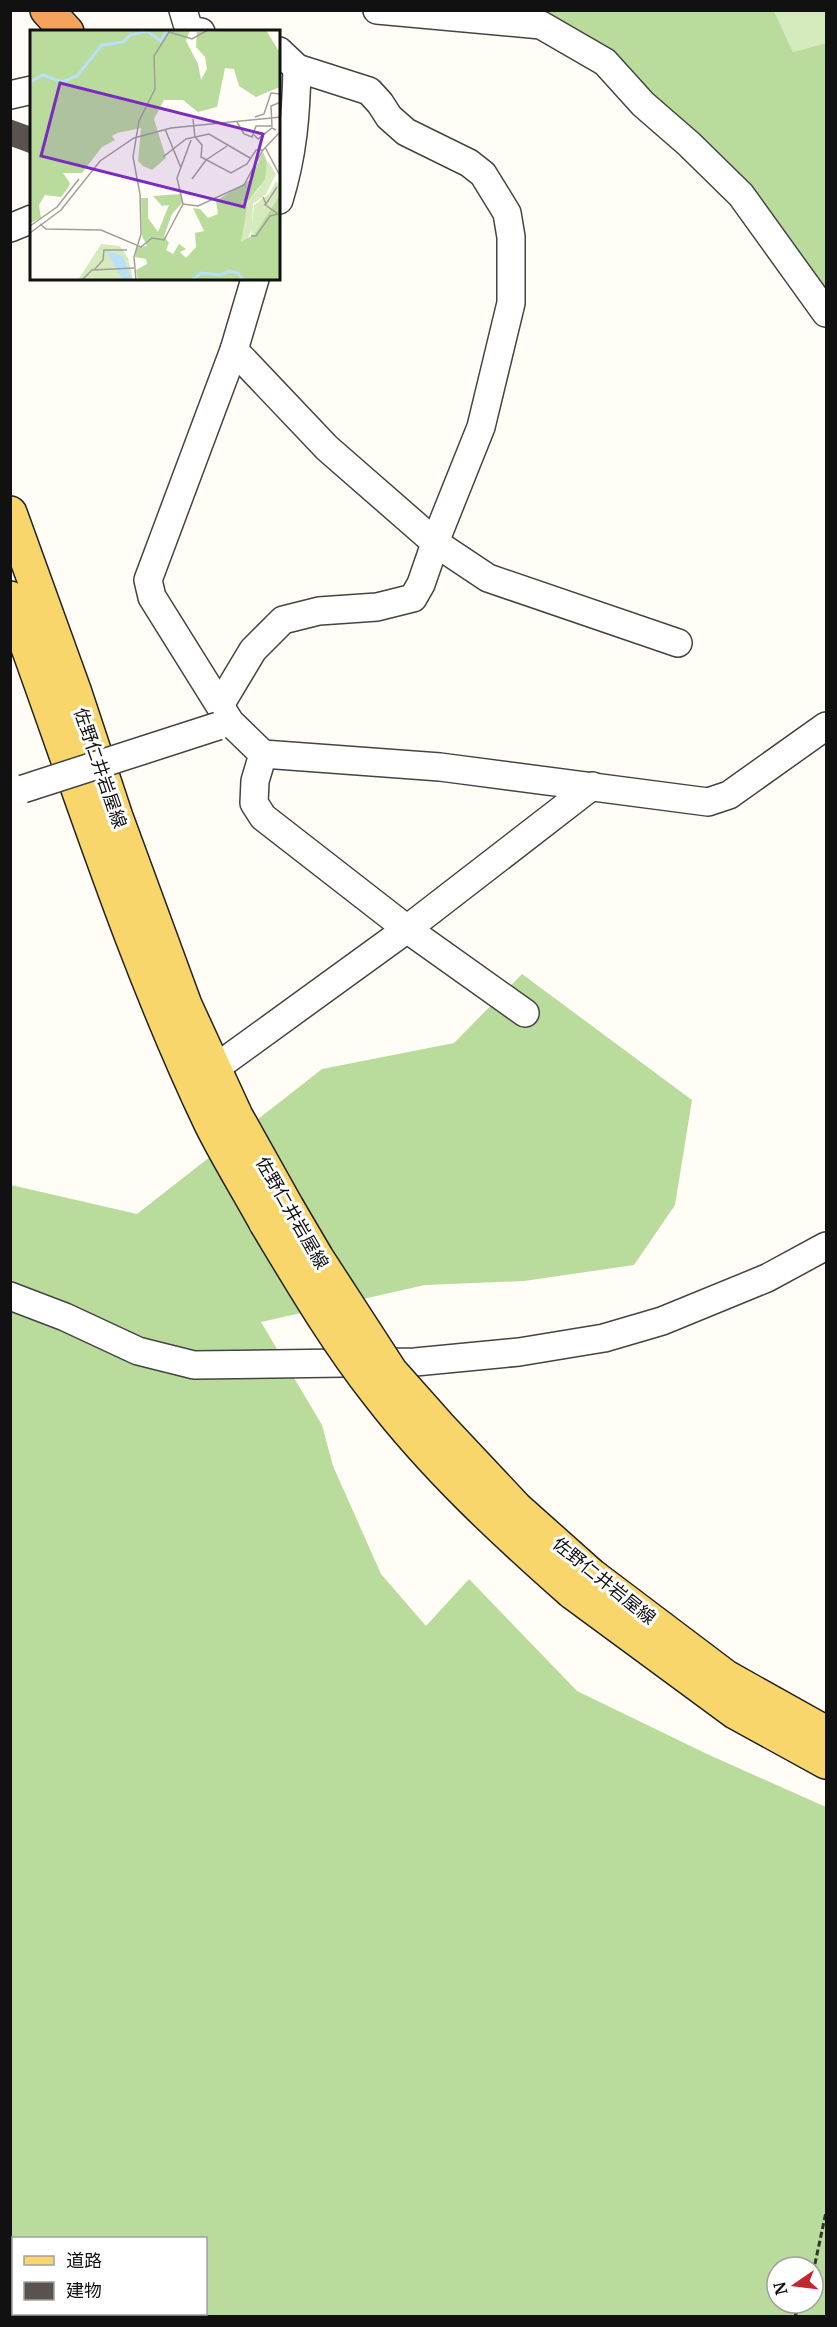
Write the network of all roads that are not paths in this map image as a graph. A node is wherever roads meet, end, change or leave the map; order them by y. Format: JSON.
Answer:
{"nodes":[{"id":1,"x":47,"y":10,"type":"edge"},
{"id":2,"x":183,"y":10,"type":"edge"},
{"id":3,"x":377,"y":10,"type":"edge"},
{"id":4,"x":65,"y":30,"type":"edge"},
{"id":5,"x":189,"y":30,"type":"edge"},
{"id":6,"x":288,"y":59,"type":"edge"},
{"id":7,"x":30,"y":90,"type":"edge"},
{"id":8,"x":10,"y":95,"type":"edge"},
{"id":9,"x":280,"y":197,"type":"edge"},
{"id":10,"x":30,"y":220,"type":"edge"},
{"id":11,"x":10,"y":228,"type":"edge"},
{"id":12,"x":255,"y":280,"type":"edge"},
{"id":13,"x":826,"y":313,"type":"edge"},
{"id":14,"x":234,"y":350,"type":"junction"},
{"id":15,"x":10,"y":513,"type":"edge"},
{"id":16,"x":437,"y":544,"type":"junction"},
{"id":17,"x":10,"y":598,"type":"edge"},
{"id":18,"x":678,"y":643,"type":"dead end"},
{"id":19,"x":223,"y":718,"type":"junction"},
{"id":20,"x":826,"y":726,"type":"edge"},
{"id":21,"x":263,"y":754,"type":"junction"},
{"id":22,"x":592,"y":786,"type":"junction"},
{"id":23,"x":23,"y":789,"type":"dead end"},
{"id":24,"x":407,"y":929,"type":"junction"},
{"id":25,"x":525,"y":1013,"type":"dead end"},
{"id":26,"x":214,"y":1069,"type":"junction"},
{"id":27,"x":277,"y":1215,"type":"junction"},
{"id":28,"x":826,"y":1246,"type":"edge"},
{"id":29,"x":10,"y":1296,"type":"edge"},
{"id":30,"x":582,"y":1584,"type":"junction"},
{"id":31,"x":826,"y":1733,"type":"edge"},
{"id":32,"x":826,"y":1762,"type":"edge"}],
"edges":[{"from":1,"to":4,"type":"highway"},
{"from":2,"to":5,"type":"street"},
{"from":3,"to":13,"type":"street"},
{"from":6,"to":9,"type":"street"},
{"from":6,"to":16,"type":"street"},
{"from":7,"to":8,"type":"street"},
{"from":10,"to":11,"type":"street"},
{"from":12,"to":14,"type":"street"},
{"from":14,"to":16,"type":"street"},
{"from":14,"to":19,"type":"street"},
{"from":15,"to":26,"type":"main road","name":"佐野仁井岩屋線"},
{"from":16,"to":18,"type":"street"},
{"from":16,"to":19,"type":"street"},
{"from":17,"to":27,"type":"main road","name":"佐野仁井岩屋線"},
{"from":19,"to":21,"type":"street"},
{"from":19,"to":23,"type":"street","bridge":true},
{"from":20,"to":22,"type":"street"},
{"from":21,"to":22,"type":"street"},
{"from":21,"to":24,"type":"street"},
{"from":22,"to":24,"type":"street"},
{"from":24,"to":25,"type":"street"},
{"from":24,"to":26,"type":"street"},
{"from":26,"to":27,"type":"main road","name":"佐野仁井岩屋線"},
{"from":27,"to":30,"type":"main road","name":"佐野仁井岩屋線","bridge":true},
{"from":28,"to":29,"type":"street"},
{"from":30,"to":31,"type":"main road","name":"佐野仁井岩屋線"},
{"from":30,"to":32,"type":"main road","name":"佐野仁井岩屋線"}]}
